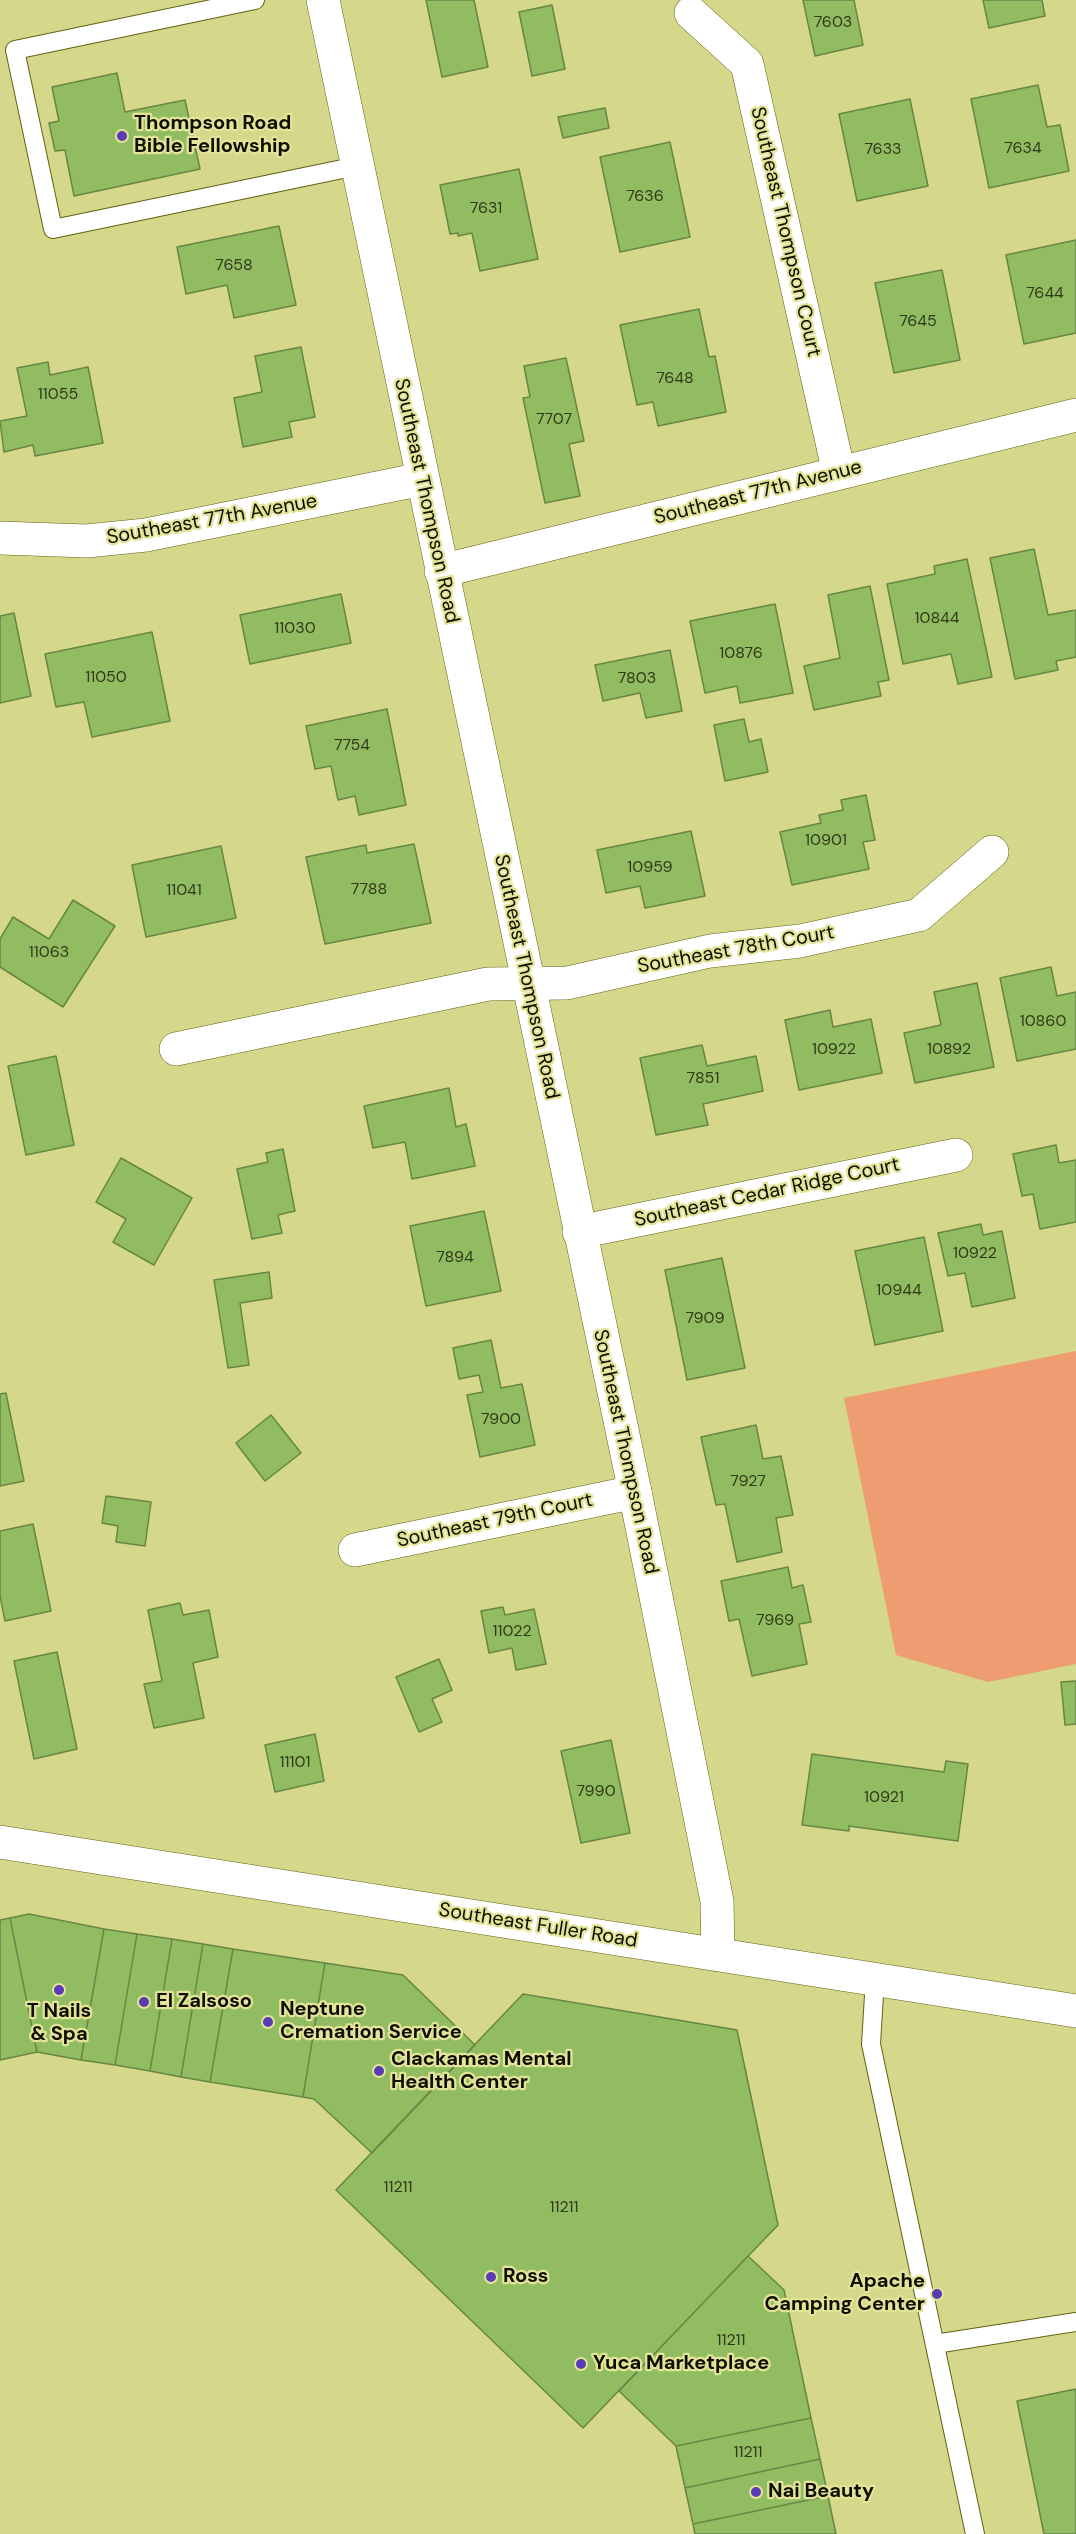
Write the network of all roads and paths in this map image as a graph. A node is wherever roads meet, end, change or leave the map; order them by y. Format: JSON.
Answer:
{"nodes":[{"id":1,"x":255,"y":0,"type":"edge"},
{"id":2,"x":323,"y":0,"type":"edge"},
{"id":3,"x":691,"y":13,"type":"dead end"},
{"id":4,"x":357,"y":166,"type":"junction"},
{"id":5,"x":1076,"y":415,"type":"edge"},
{"id":6,"x":839,"y":473,"type":"junction"},
{"id":7,"x":422,"y":479,"type":"junction"},
{"id":8,"x":0,"y":538,"type":"edge"},
{"id":9,"x":441,"y":571,"type":"junction"},
{"id":10,"x":992,"y":852,"type":"dead end"},
{"id":11,"x":527,"y":984,"type":"junction"},
{"id":12,"x":176,"y":1049,"type":"dead end"},
{"id":13,"x":956,"y":1155,"type":"dead end"},
{"id":14,"x":579,"y":1232,"type":"junction"},
{"id":15,"x":634,"y":1492,"type":"junction"},
{"id":16,"x":355,"y":1550,"type":"dead end"},
{"id":17,"x":0,"y":1842,"type":"edge"},
{"id":18,"x":718,"y":1955,"type":"junction"},
{"id":19,"x":875,"y":1979,"type":"junction"},
{"id":20,"x":1076,"y":2011,"type":"edge"},
{"id":21,"x":1076,"y":2322,"type":"edge"},
{"id":22,"x":935,"y":2344,"type":"junction"},
{"id":23,"x":975,"y":2534,"type":"edge"}],
"edges":[{"from":1,"to":4,"type":"lane"},
{"from":2,"to":4,"type":"street","name":"Southeast Thompson Road"},
{"from":3,"to":6,"type":"street","name":"Southeast Thompson Court"},
{"from":4,"to":7,"type":"street","name":"Southeast Thompson Road"},
{"from":5,"to":6,"type":"street","name":"Southeast 77th Avenue"},
{"from":6,"to":9,"type":"street","name":"Southeast 77th Avenue"},
{"from":7,"to":8,"type":"street","name":"Southeast 77th Avenue"},
{"from":7,"to":9,"type":"street","name":"Southeast Thompson Road"},
{"from":9,"to":11,"type":"street","name":"Southeast Thompson Road"},
{"from":10,"to":11,"type":"street","name":"Southeast 78th Court"},
{"from":11,"to":12,"type":"street","name":"Southeast 78th Court"},
{"from":11,"to":14,"type":"street","name":"Southeast Thompson Road"},
{"from":13,"to":14,"type":"street","name":"Southeast Cedar Ridge Court"},
{"from":14,"to":15,"type":"street","name":"Southeast Thompson Road"},
{"from":15,"to":16,"type":"street","name":"Southeast 79th Court"},
{"from":15,"to":18,"type":"street","name":"Southeast Thompson Road"},
{"from":17,"to":18,"type":"street","name":"Southeast Fuller Road"},
{"from":18,"to":19,"type":"street","name":"Southeast Fuller Road"},
{"from":19,"to":20,"type":"street","name":"Southeast Fuller Road"},
{"from":19,"to":22,"type":"lane"},
{"from":21,"to":22,"type":"lane"},
{"from":22,"to":23,"type":"lane"}]}
